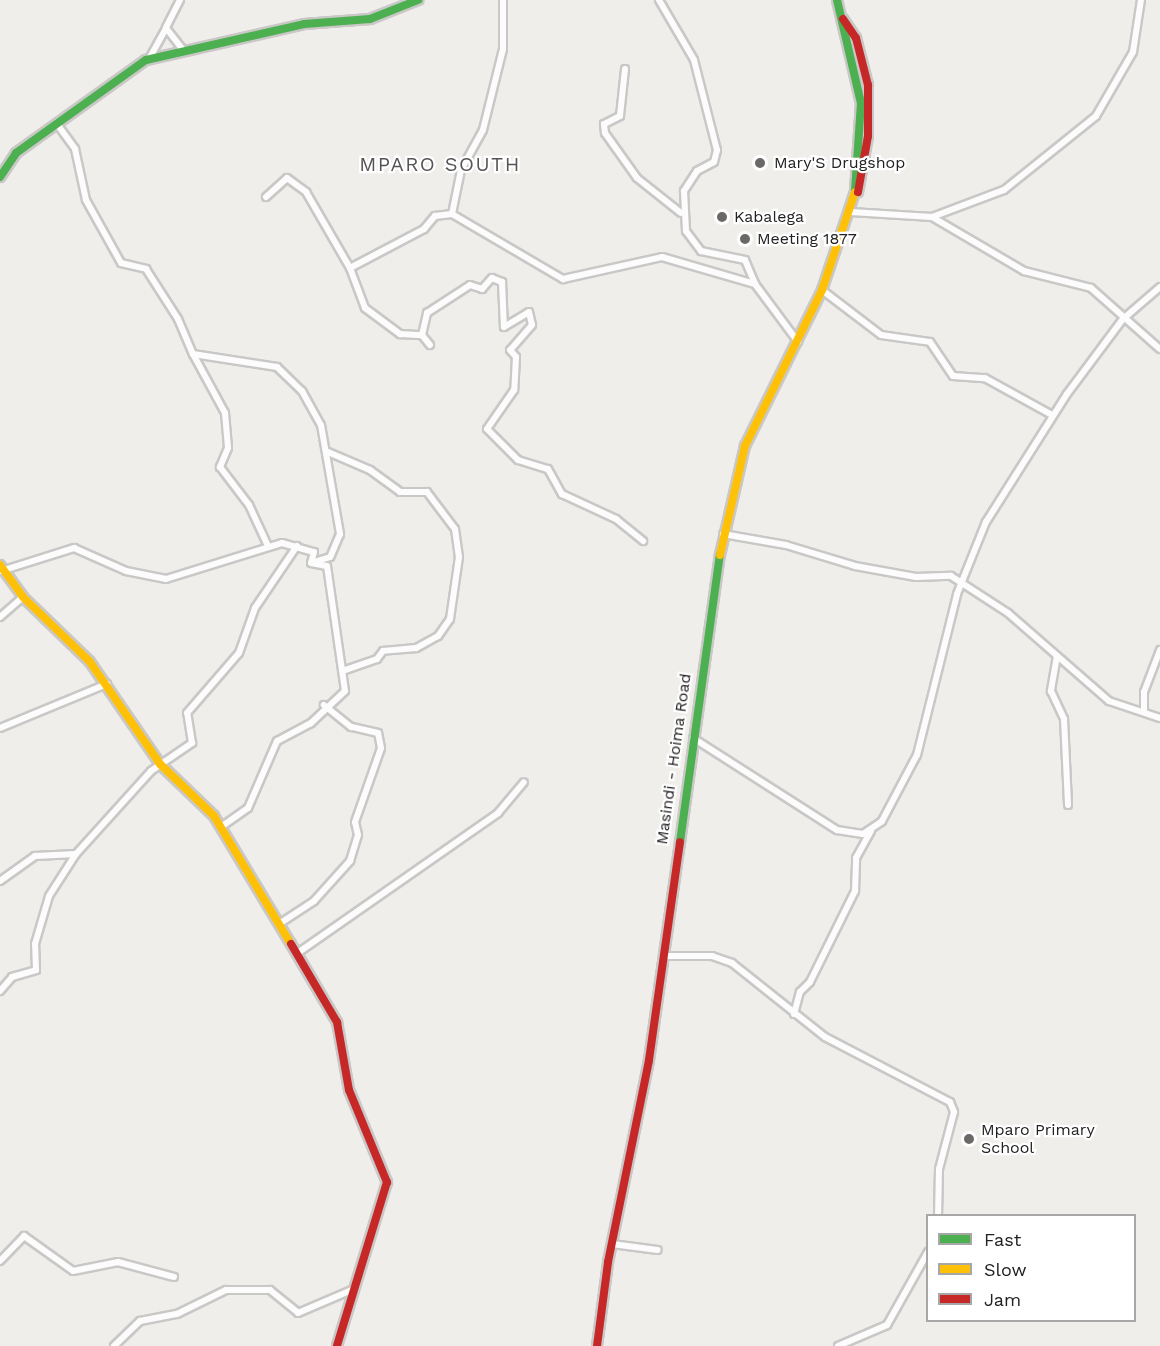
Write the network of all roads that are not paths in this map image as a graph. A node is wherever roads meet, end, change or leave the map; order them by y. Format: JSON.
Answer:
{"nodes":[{"id":1,"x":180,"y":0,"type":"edge"},
{"id":2,"x":418,"y":0,"type":"edge"},
{"id":3,"x":503,"y":0,"type":"edge"},
{"id":4,"x":658,"y":0,"type":"edge"},
{"id":5,"x":837,"y":0,"type":"edge"},
{"id":6,"x":1141,"y":0,"type":"edge"},
{"id":7,"x":166,"y":28,"type":"junction"},
{"id":8,"x":183,"y":50,"type":"junction"},
{"id":9,"x":149,"y":60,"type":"junction"},
{"id":10,"x":626,"y":69,"type":"dead end"},
{"id":11,"x":57,"y":124,"type":"junction"},
{"id":12,"x":0,"y":177,"type":"edge"},
{"id":13,"x":266,"y":197,"type":"dead end"},
{"id":14,"x":851,"y":212,"type":"junction"},
{"id":15,"x":681,"y":213,"type":"junction"},
{"id":16,"x":452,"y":214,"type":"junction"},
{"id":17,"x":932,"y":217,"type":"junction"},
{"id":18,"x":350,"y":268,"type":"junction"},
{"id":19,"x":755,"y":284,"type":"junction"},
{"id":20,"x":1160,"y":287,"type":"edge"},
{"id":21,"x":822,"y":290,"type":"junction"},
{"id":22,"x":1123,"y":319,"type":"junction"},
{"id":23,"x":422,"y":335,"type":"junction"},
{"id":24,"x":798,"y":342,"type":"junction"},
{"id":25,"x":430,"y":345,"type":"dead end"},
{"id":26,"x":1160,"y":349,"type":"edge"},
{"id":27,"x":193,"y":354,"type":"junction"},
{"id":28,"x":1052,"y":415,"type":"junction"},
{"id":29,"x":328,"y":452,"type":"junction"},
{"id":30,"x":723,"y":534,"type":"junction"},
{"id":31,"x":643,"y":541,"type":"dead end"},
{"id":32,"x":267,"y":544,"type":"junction"},
{"id":33,"x":297,"y":546,"type":"junction"},
{"id":34,"x":311,"y":563,"type":"junction"},
{"id":35,"x":2,"y":569,"type":"edge"},
{"id":36,"x":960,"y":585,"type":"junction"},
{"id":37,"x":23,"y":597,"type":"junction"},
{"id":38,"x":0,"y":617,"type":"edge"},
{"id":39,"x":1160,"y":650,"type":"edge"},
{"id":40,"x":1057,"y":656,"type":"junction"},
{"id":41,"x":345,"y":670,"type":"junction"},
{"id":42,"x":107,"y":684,"type":"junction"},
{"id":43,"x":324,"y":705,"type":"junction"},
{"id":44,"x":1144,"y":710,"type":"junction"},
{"id":45,"x":1160,"y":718,"type":"edge"},
{"id":46,"x":0,"y":728,"type":"edge"},
{"id":47,"x":692,"y":737,"type":"junction"},
{"id":48,"x":160,"y":764,"type":"junction"},
{"id":49,"x":524,"y":782,"type":"dead end"},
{"id":50,"x":1068,"y":805,"type":"dead end"},
{"id":51,"x":221,"y":827,"type":"junction"},
{"id":52,"x":871,"y":831,"type":"junction"},
{"id":53,"x":76,"y":854,"type":"junction"},
{"id":54,"x":0,"y":881,"type":"edge"},
{"id":55,"x":279,"y":924,"type":"junction"},
{"id":56,"x":299,"y":952,"type":"junction"},
{"id":57,"x":664,"y":956,"type":"junction"},
{"id":58,"x":0,"y":991,"type":"edge"},
{"id":59,"x":794,"y":1014,"type":"junction"},
{"id":60,"x":938,"y":1214,"type":"edge"},
{"id":61,"x":612,"y":1244,"type":"junction"},
{"id":62,"x":658,"y":1250,"type":"dead end"},
{"id":63,"x":926,"y":1254,"type":"edge"},
{"id":64,"x":0,"y":1261,"type":"edge"},
{"id":65,"x":174,"y":1277,"type":"dead end"},
{"id":66,"x":354,"y":1289,"type":"junction"},
{"id":67,"x":114,"y":1346,"type":"edge"},
{"id":68,"x":337,"y":1346,"type":"edge"},
{"id":69,"x":597,"y":1346,"type":"edge"},
{"id":70,"x":838,"y":1346,"type":"edge"}],
"edges":[{"from":1,"to":7,"type":"street"},
{"from":2,"to":8,"type":"main road"},
{"from":3,"to":16,"type":"street"},
{"from":4,"to":15,"type":"street"},
{"from":5,"to":14,"type":"main road","name":"Masindi - Hoima Road"},
{"from":6,"to":17,"type":"street"},
{"from":7,"to":8,"type":"street"},
{"from":7,"to":9,"type":"street"},
{"from":8,"to":9,"type":"main road"},
{"from":9,"to":11,"type":"main road"},
{"from":10,"to":15,"type":"street"},
{"from":11,"to":12,"type":"main road"},
{"from":11,"to":27,"type":"street"},
{"from":13,"to":18,"type":"street"},
{"from":14,"to":17,"type":"street"},
{"from":14,"to":21,"type":"main road","name":"Masindi - Hoima Road"},
{"from":15,"to":19,"type":"street"},
{"from":16,"to":18,"type":"street"},
{"from":16,"to":19,"type":"street"},
{"from":17,"to":22,"type":"street"},
{"from":18,"to":23,"type":"street"},
{"from":19,"to":24,"type":"street"},
{"from":20,"to":22,"type":"street"},
{"from":21,"to":24,"type":"main road","name":"Masindi - Hoima Road"},
{"from":21,"to":28,"type":"street"},
{"from":22,"to":26,"type":"street"},
{"from":22,"to":28,"type":"street"},
{"from":23,"to":25,"type":"street"},
{"from":23,"to":31,"type":"street"},
{"from":24,"to":30,"type":"main road","name":"Masindi - Hoima Road"},
{"from":27,"to":29,"type":"street"},
{"from":27,"to":32,"type":"street"},
{"from":28,"to":36,"type":"street"},
{"from":29,"to":34,"type":"street"},
{"from":29,"to":41,"type":"street"},
{"from":30,"to":36,"type":"street"},
{"from":30,"to":47,"type":"main road","name":"Masindi - Hoima Road"},
{"from":32,"to":33,"type":"street"},
{"from":32,"to":35,"type":"street"},
{"from":33,"to":34,"type":"street"},
{"from":33,"to":48,"type":"street"},
{"from":34,"to":41,"type":"street"},
{"from":35,"to":37,"type":"main road"},
{"from":36,"to":40,"type":"street"},
{"from":36,"to":52,"type":"street"},
{"from":37,"to":38,"type":"street"},
{"from":37,"to":42,"type":"main road"},
{"from":39,"to":44,"type":"street"},
{"from":40,"to":44,"type":"street"},
{"from":40,"to":50,"type":"street"},
{"from":41,"to":43,"type":"street"},
{"from":42,"to":46,"type":"street"},
{"from":42,"to":48,"type":"main road"},
{"from":43,"to":51,"type":"street"},
{"from":43,"to":55,"type":"street"},
{"from":44,"to":45,"type":"street"},
{"from":47,"to":52,"type":"street"},
{"from":47,"to":57,"type":"main road","name":"Masindi - Hoima Road"},
{"from":48,"to":51,"type":"main road"},
{"from":48,"to":53,"type":"street"},
{"from":49,"to":56,"type":"street"},
{"from":51,"to":55,"type":"main road"},
{"from":52,"to":59,"type":"street"},
{"from":53,"to":54,"type":"street"},
{"from":53,"to":58,"type":"street"},
{"from":55,"to":56,"type":"main road"},
{"from":56,"to":66,"type":"main road"},
{"from":57,"to":59,"type":"street"},
{"from":57,"to":61,"type":"main road","name":"Masindi - Hoima Road"},
{"from":59,"to":60,"type":"street"},
{"from":61,"to":62,"type":"street"},
{"from":61,"to":69,"type":"main road","name":"Masindi - Hoima Road"},
{"from":63,"to":70,"type":"street"},
{"from":64,"to":65,"type":"street"},
{"from":66,"to":67,"type":"street"},
{"from":66,"to":68,"type":"main road"}]}
